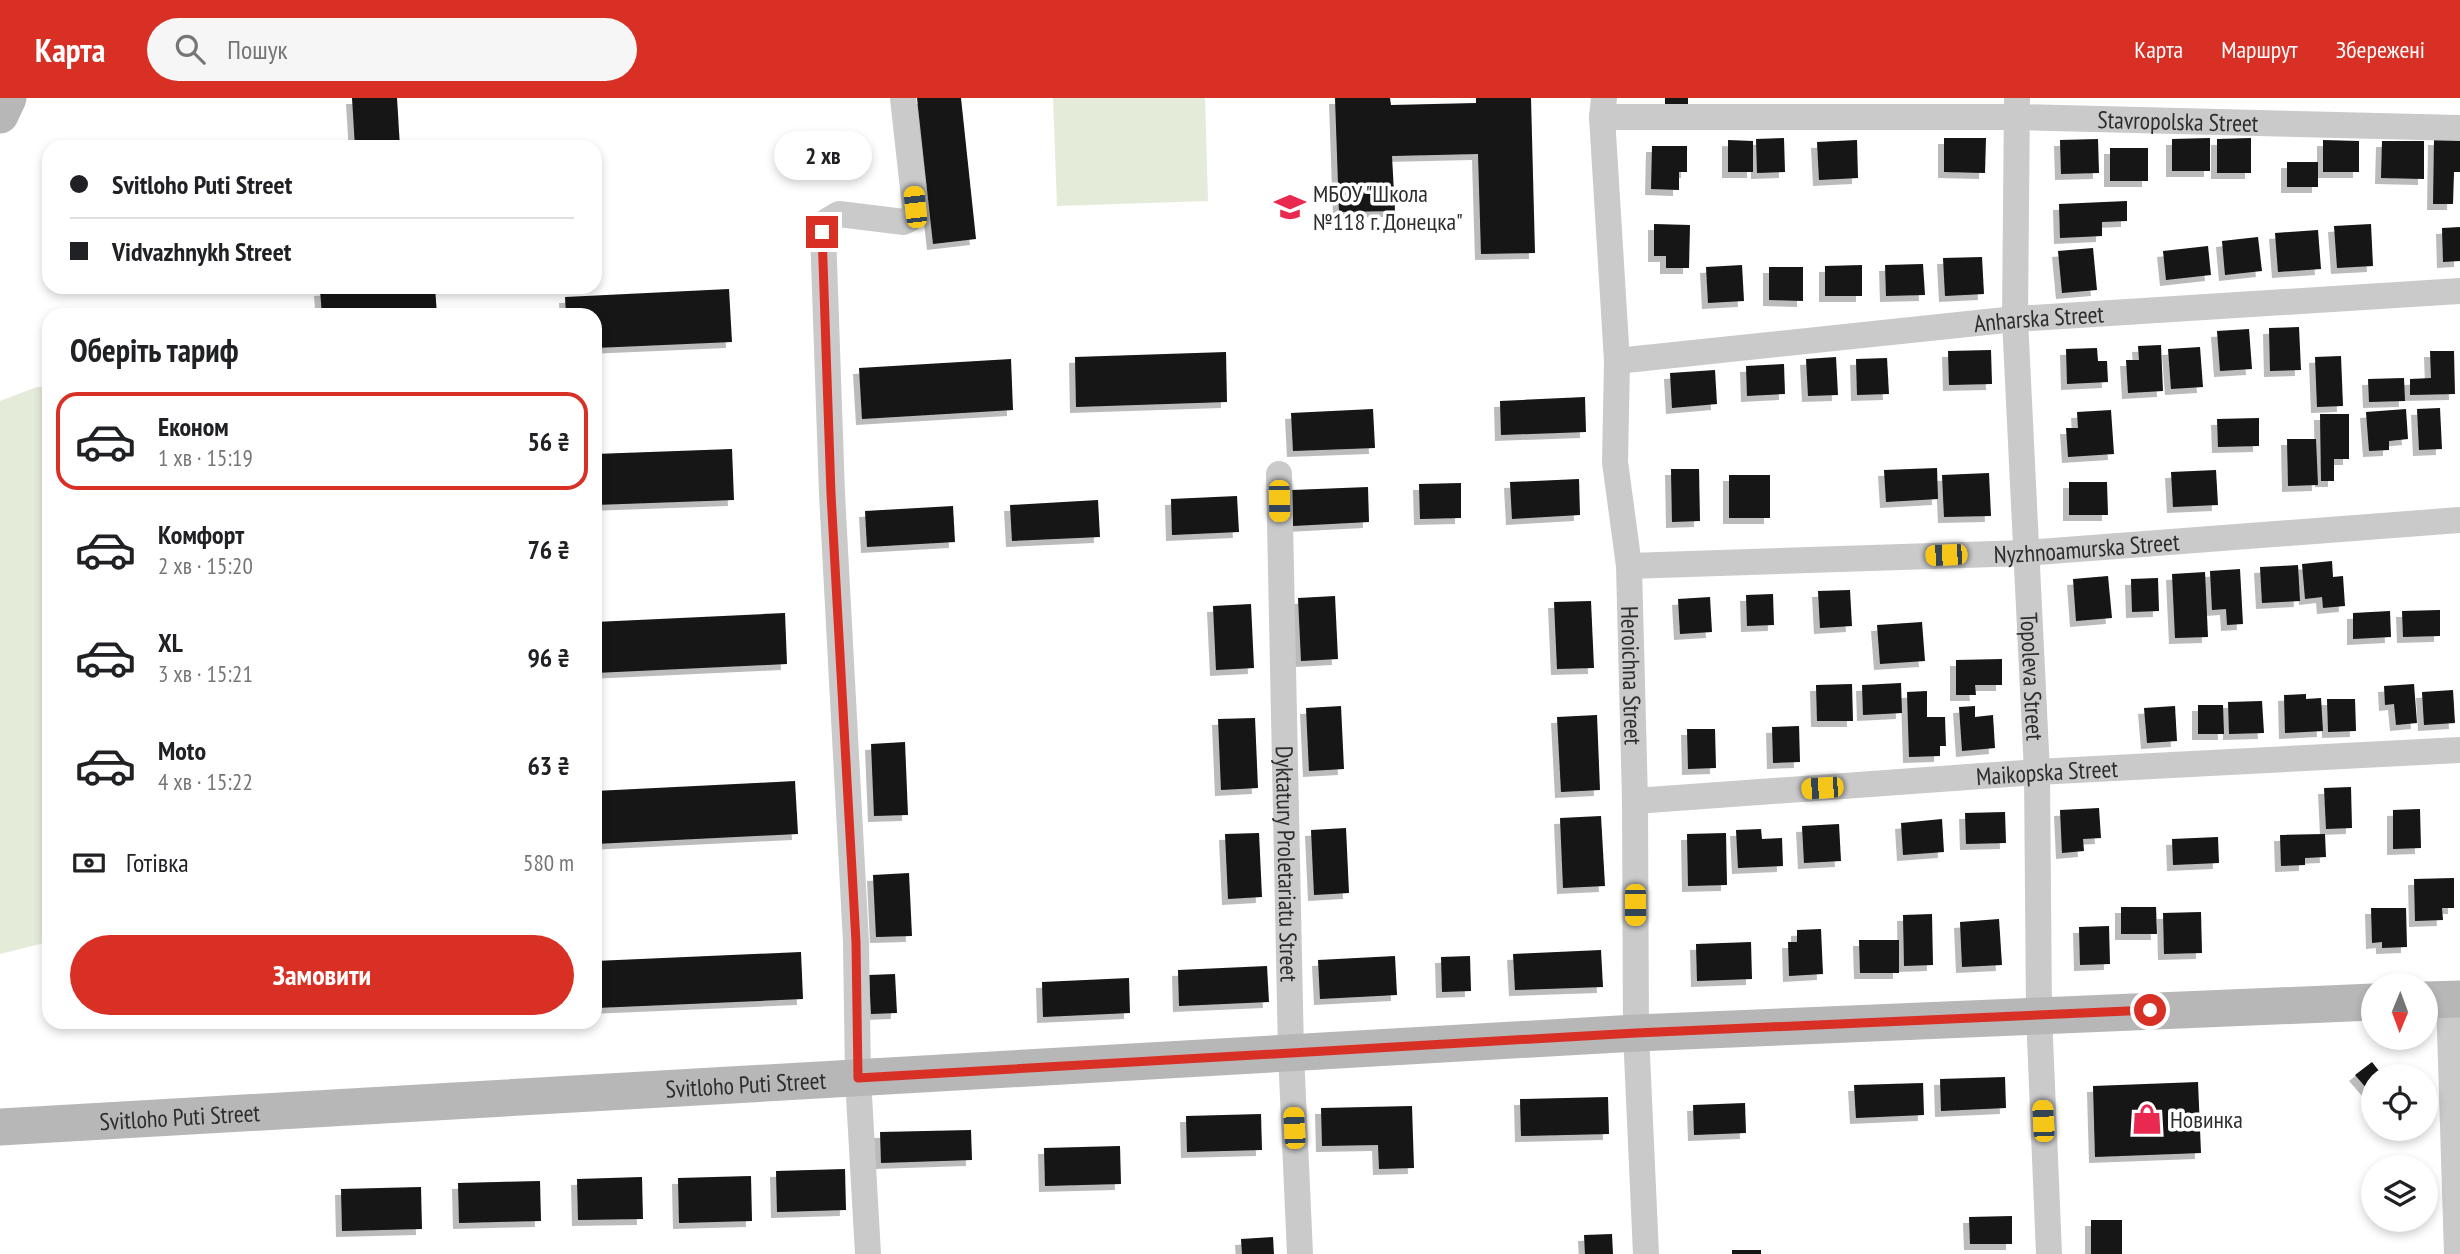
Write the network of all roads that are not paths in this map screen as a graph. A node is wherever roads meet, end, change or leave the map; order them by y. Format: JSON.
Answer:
{"nodes":[{"id":1,"x":8,"y":98,"type":"edge"},
{"id":2,"x":903,"y":98,"type":"edge"},
{"id":3,"x":1603,"y":107,"type":"edge"},
{"id":4,"x":2017,"y":107,"type":"edge"},
{"id":5,"x":0,"y":115,"type":"edge"},
{"id":6,"x":2460,"y":128,"type":"edge"},
{"id":7,"x":2460,"y":291,"type":"edge"},
{"id":8,"x":2015,"y":319,"type":"junction"},
{"id":9,"x":1617,"y":362,"type":"junction"},
{"id":10,"x":1279,"y":474,"type":"dead end"},
{"id":11,"x":2460,"y":520,"type":"edge"},
{"id":12,"x":2025,"y":553,"type":"junction"},
{"id":13,"x":1629,"y":566,"type":"junction"},
{"id":14,"x":2460,"y":750,"type":"edge"},
{"id":15,"x":2037,"y":772,"type":"junction"},
{"id":16,"x":1635,"y":802,"type":"junction"},
{"id":17,"x":2445,"y":999,"type":"edge"},
{"id":18,"x":2361,"y":1002,"type":"edge"},
{"id":19,"x":2039,"y":1014,"type":"junction"},
{"id":20,"x":1636,"y":1033,"type":"junction"},
{"id":21,"x":1291,"y":1053,"type":"junction"},
{"id":22,"x":858,"y":1078,"type":"junction"},
{"id":23,"x":0,"y":1127,"type":"edge"},
{"id":24,"x":868,"y":1254,"type":"edge"},
{"id":25,"x":1300,"y":1254,"type":"edge"},
{"id":26,"x":1646,"y":1254,"type":"edge"},
{"id":27,"x":2049,"y":1254,"type":"edge"},
{"id":28,"x":2457,"y":1254,"type":"edge"}],
"edges":[{"from":1,"to":5,"type":"main road"},
{"from":2,"to":22,"type":"street"},
{"from":3,"to":4,"type":"street","name":"Stavropolska Street"},
{"from":3,"to":9,"type":"street","name":"Heroichna Street"},
{"from":4,"to":6,"type":"street","name":"Stavropolska Street"},
{"from":4,"to":8,"type":"street","name":"Topoleva Street"},
{"from":7,"to":8,"type":"street","name":"Anharska Street"},
{"from":8,"to":9,"type":"street","name":"Anharska Street"},
{"from":8,"to":12,"type":"street","name":"Topoleva Street"},
{"from":9,"to":13,"type":"street","name":"Heroichna Street"},
{"from":10,"to":21,"type":"street","name":"Dyktatury Proletariatu Street"},
{"from":11,"to":12,"type":"street","name":"Nyzhnoamurska Street"},
{"from":12,"to":13,"type":"street","name":"Nyzhnoamurska Street"},
{"from":12,"to":15,"type":"street","name":"Topoleva Street"},
{"from":13,"to":16,"type":"street","name":"Heroichna Street"},
{"from":14,"to":15,"type":"street","name":"Maikopska Street"},
{"from":15,"to":16,"type":"street","name":"Maikopska Street"},
{"from":15,"to":19,"type":"street","name":"Topoleva Street"},
{"from":16,"to":20,"type":"street","name":"Heroichna Street"},
{"from":17,"to":28,"type":"street"},
{"from":18,"to":19,"type":"main road","name":"Svitloho Puti Street"},
{"from":19,"to":20,"type":"main road","name":"Svitloho Puti Street"},
{"from":19,"to":27,"type":"street","name":"Topoleva Street"},
{"from":20,"to":21,"type":"main road","name":"Svitloho Puti Street"},
{"from":20,"to":26,"type":"street","name":"Heroichna Street"},
{"from":21,"to":22,"type":"main road","name":"Svitloho Puti Street"},
{"from":21,"to":25,"type":"street","name":"Dyktatury Proletariatu Street"},
{"from":22,"to":23,"type":"main road","name":"Svitloho Puti Street"},
{"from":22,"to":24,"type":"street"}]}
